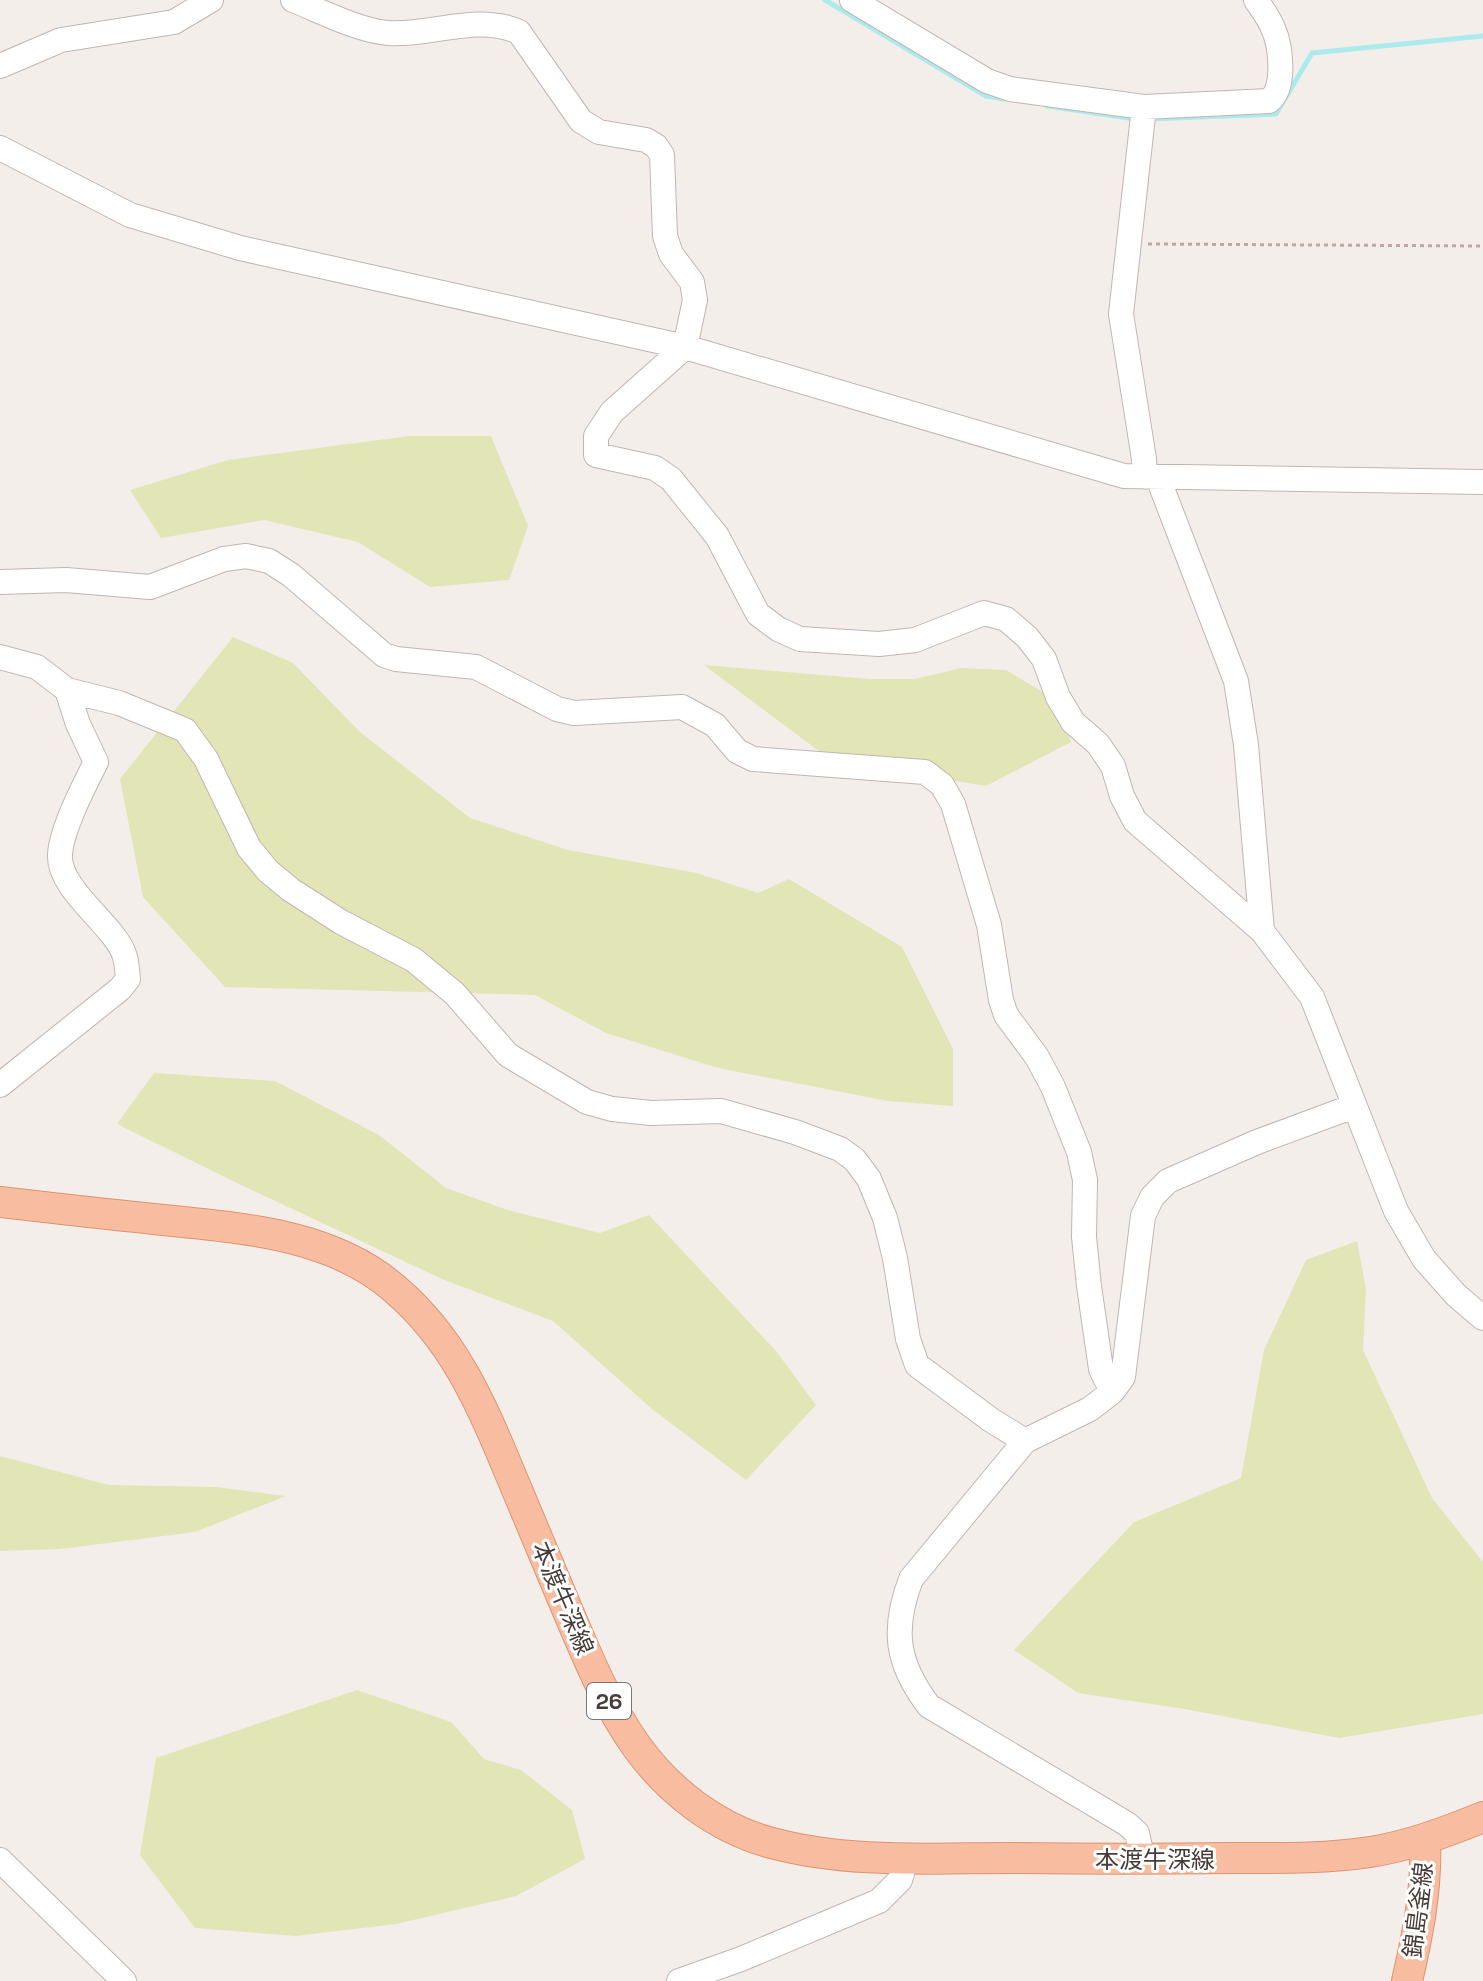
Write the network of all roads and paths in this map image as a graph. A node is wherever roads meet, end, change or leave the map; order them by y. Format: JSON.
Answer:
{"nodes":[{"id":1,"x":211,"y":0,"type":"edge"},
{"id":2,"x":293,"y":0,"type":"edge"},
{"id":3,"x":852,"y":0,"type":"edge"},
{"id":4,"x":1256,"y":0,"type":"edge"},
{"id":5,"x":0,"y":66,"type":"edge"},
{"id":6,"x":1143,"y":115,"type":"junction"},
{"id":7,"x":0,"y":148,"type":"edge"},
{"id":8,"x":1129,"y":244,"type":"junction"},
{"id":9,"x":1483,"y":246,"type":"edge"},
{"id":10,"x":685,"y":347,"type":"junction"},
{"id":11,"x":1152,"y":478,"type":"junction"},
{"id":12,"x":1483,"y":482,"type":"edge"},
{"id":13,"x":0,"y":582,"type":"edge"},
{"id":14,"x":0,"y":657,"type":"edge"},
{"id":15,"x":67,"y":690,"type":"junction"},
{"id":16,"x":1262,"y":931,"type":"junction"},
{"id":17,"x":0,"y":1085,"type":"edge"},
{"id":18,"x":1354,"y":1106,"type":"junction"},
{"id":19,"x":0,"y":1202,"type":"edge"},
{"id":20,"x":1483,"y":1318,"type":"edge"},
{"id":21,"x":1112,"y":1392,"type":"junction"},
{"id":22,"x":1025,"y":1441,"type":"junction"},
{"id":23,"x":1483,"y":1817,"type":"edge"},
{"id":24,"x":1425,"y":1840,"type":"junction"},
{"id":25,"x":907,"y":1857,"type":"junction"},
{"id":26,"x":0,"y":1860,"type":"edge"},
{"id":27,"x":1143,"y":1860,"type":"junction"},
{"id":28,"x":124,"y":1981,"type":"edge"},
{"id":29,"x":679,"y":1981,"type":"edge"},
{"id":30,"x":1407,"y":1981,"type":"edge"}],
"edges":[{"from":1,"to":5,"type":"street"},
{"from":2,"to":10,"type":"street"},
{"from":3,"to":6,"type":"street"},
{"from":4,"to":6,"type":"street"},
{"from":6,"to":8,"type":"street"},
{"from":7,"to":10,"type":"street"},
{"from":8,"to":9,"type":"path"},
{"from":8,"to":11,"type":"street"},
{"from":10,"to":11,"type":"street"},
{"from":10,"to":16,"type":"street"},
{"from":11,"to":12,"type":"street"},
{"from":11,"to":16,"type":"street"},
{"from":13,"to":21,"type":"street"},
{"from":14,"to":15,"type":"street"},
{"from":15,"to":17,"type":"street"},
{"from":15,"to":22,"type":"street"},
{"from":16,"to":18,"type":"street"},
{"from":18,"to":20,"type":"street"},
{"from":18,"to":21,"type":"street"},
{"from":19,"to":25,"type":"main road","name":"本渡牛深線","number":"26"},
{"from":21,"to":22,"type":"street"},
{"from":22,"to":27,"type":"street"},
{"from":23,"to":24,"type":"main road","name":"本渡牛深線","number":"26"},
{"from":24,"to":27,"type":"main road","name":"本渡牛深線","number":"26"},
{"from":24,"to":30,"type":"main road","name":"錦島釜線"},
{"from":25,"to":27,"type":"main road","name":"本渡牛深線","number":"26"},
{"from":25,"to":29,"type":"street"},
{"from":26,"to":28,"type":"street"}]}
